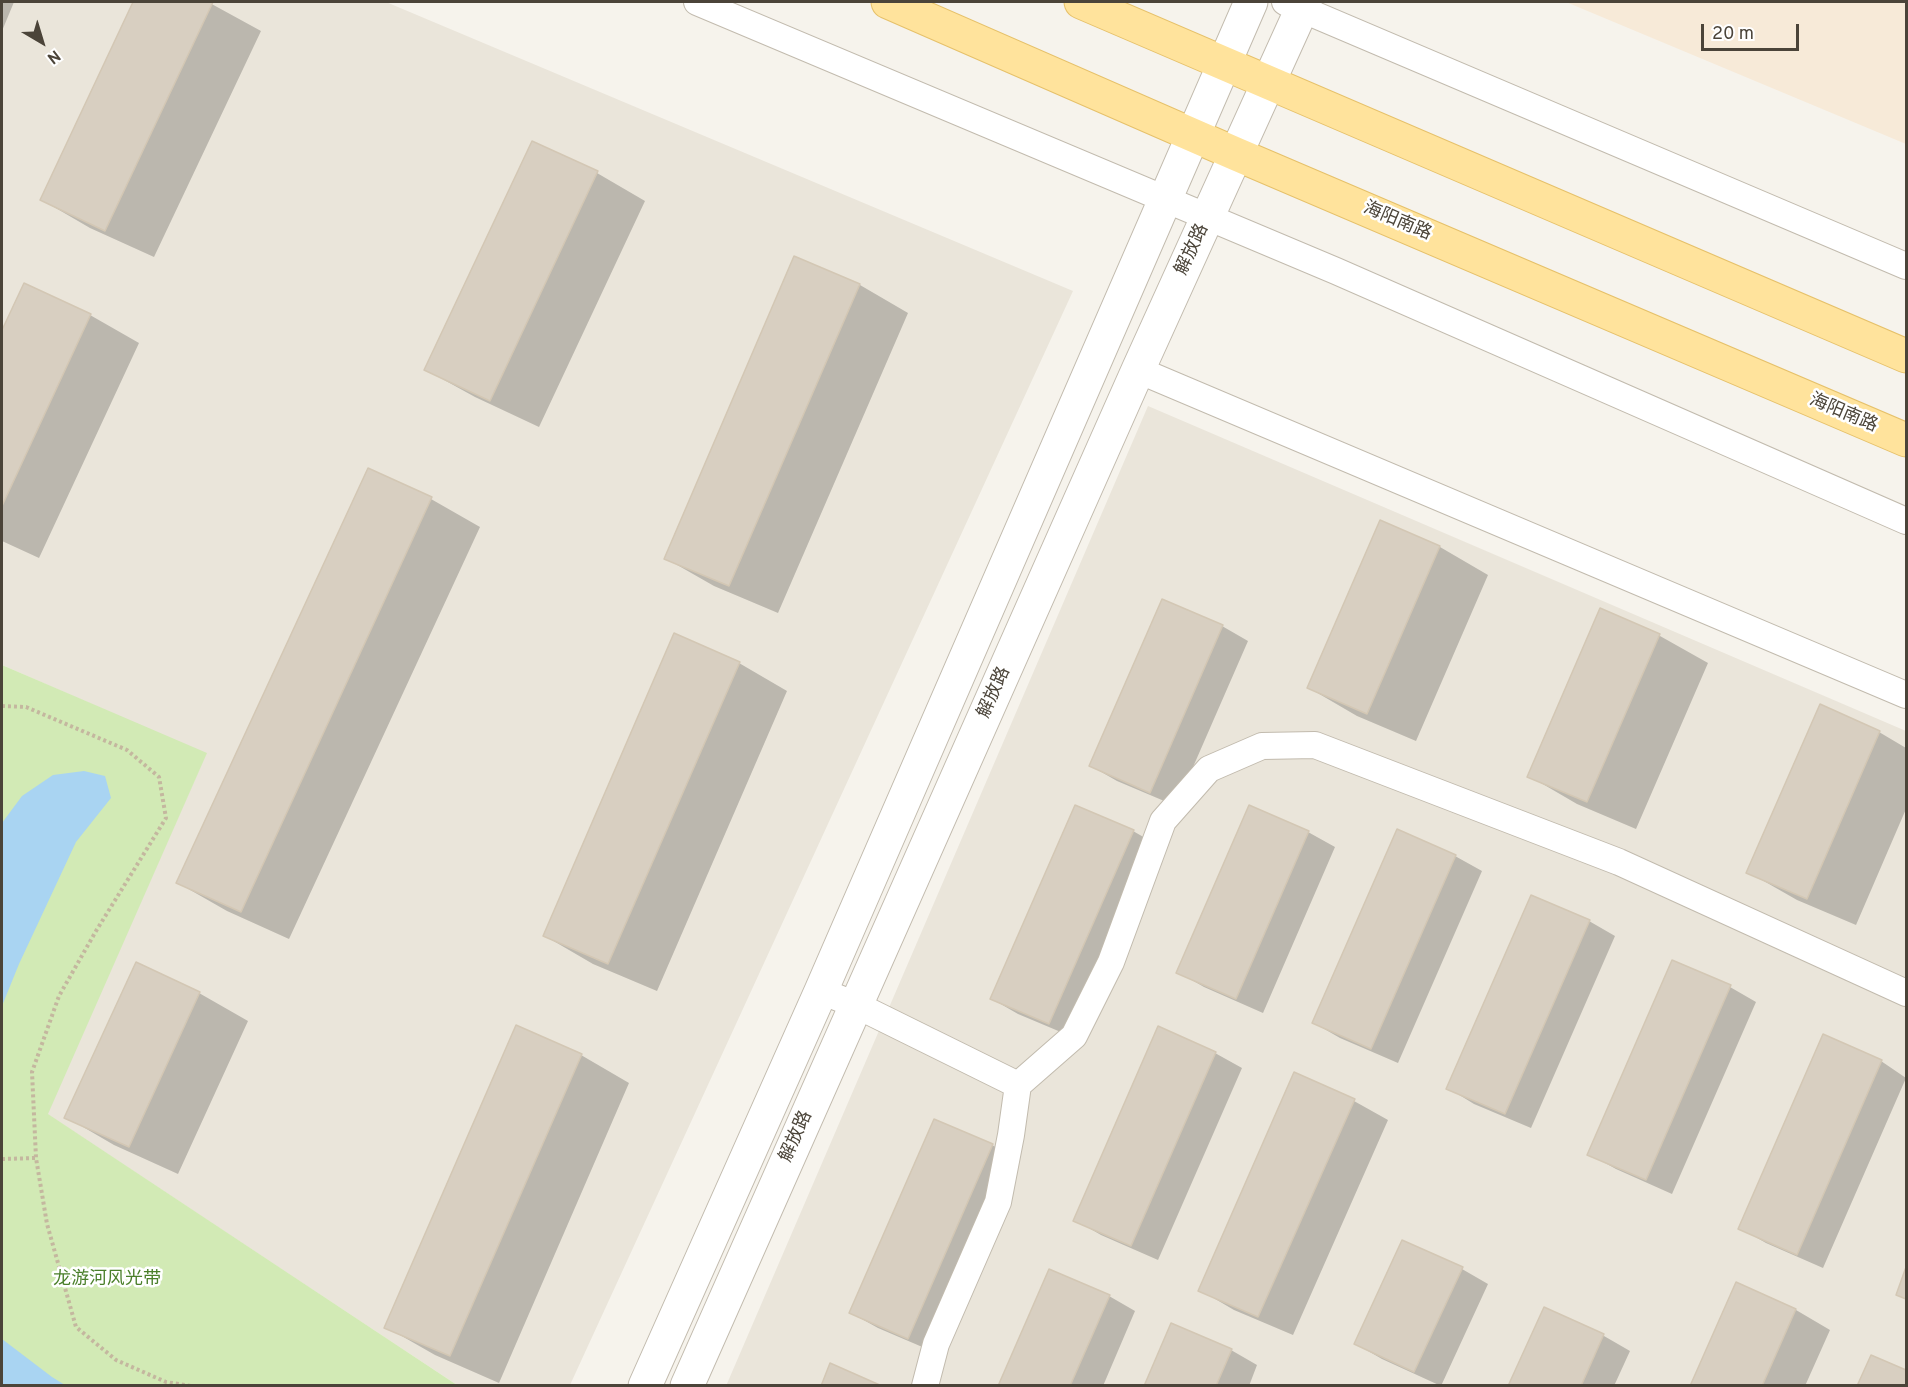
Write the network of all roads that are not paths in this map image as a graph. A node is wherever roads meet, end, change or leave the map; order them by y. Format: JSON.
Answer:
{"nodes":[{"id":1,"x":697,"y":2,"type":"edge"},
{"id":2,"x":888,"y":2,"type":"edge"},
{"id":3,"x":1081,"y":2,"type":"edge"},
{"id":4,"x":1251,"y":2,"type":"edge"},
{"id":5,"x":1297,"y":4,"type":"edge"},
{"id":6,"x":1224,"y":63,"type":"junction"},
{"id":7,"x":1269,"y":81,"type":"junction"},
{"id":8,"x":1193,"y":134,"type":"junction"},
{"id":9,"x":1236,"y":154,"type":"junction"},
{"id":10,"x":1164,"y":198,"type":"junction"},
{"id":11,"x":1208,"y":218,"type":"junction"},
{"id":12,"x":1906,"y":266,"type":"edge"},
{"id":13,"x":1906,"y":356,"type":"edge"},
{"id":14,"x":1138,"y":370,"type":"junction"},
{"id":15,"x":1906,"y":440,"type":"edge"},
{"id":16,"x":1906,"y":521,"type":"edge"},
{"id":17,"x":1906,"y":695,"type":"edge"},
{"id":18,"x":821,"y":991,"type":"junction"},
{"id":19,"x":1906,"y":993,"type":"edge"},
{"id":20,"x":856,"y":1005,"type":"junction"},
{"id":21,"x":1018,"y":1085,"type":"junction"},
{"id":22,"x":645,"y":1386,"type":"edge"},
{"id":23,"x":687,"y":1386,"type":"edge"},
{"id":24,"x":925,"y":1386,"type":"edge"}],
"edges":[{"from":1,"to":10,"type":"street"},
{"from":2,"to":8,"type":"main road","name":"海阳南路"},
{"from":3,"to":6,"type":"main road"},
{"from":4,"to":6,"type":"street","name":"解放路"},
{"from":5,"to":7,"type":"street","name":"解放路"},
{"from":5,"to":12,"type":"street"},
{"from":6,"to":7,"type":"main road"},
{"from":6,"to":8,"type":"street","name":"解放路"},
{"from":7,"to":9,"type":"street","name":"解放路"},
{"from":7,"to":13,"type":"main road"},
{"from":8,"to":9,"type":"main road","name":"海阳南路"},
{"from":8,"to":10,"type":"street","name":"解放路"},
{"from":9,"to":11,"type":"street","name":"解放路"},
{"from":9,"to":15,"type":"main road","name":"海阳南路"},
{"from":10,"to":11,"type":"street"},
{"from":10,"to":18,"type":"street","name":"解放路"},
{"from":11,"to":14,"type":"street","name":"解放路"},
{"from":11,"to":16,"type":"street"},
{"from":14,"to":17,"type":"street"},
{"from":14,"to":20,"type":"street","name":"解放路"},
{"from":18,"to":20,"type":"street"},
{"from":18,"to":22,"type":"street","name":"解放路"},
{"from":19,"to":21,"type":"street"},
{"from":20,"to":21,"type":"street"},
{"from":20,"to":23,"type":"street","name":"解放路"},
{"from":21,"to":24,"type":"street"}]}
